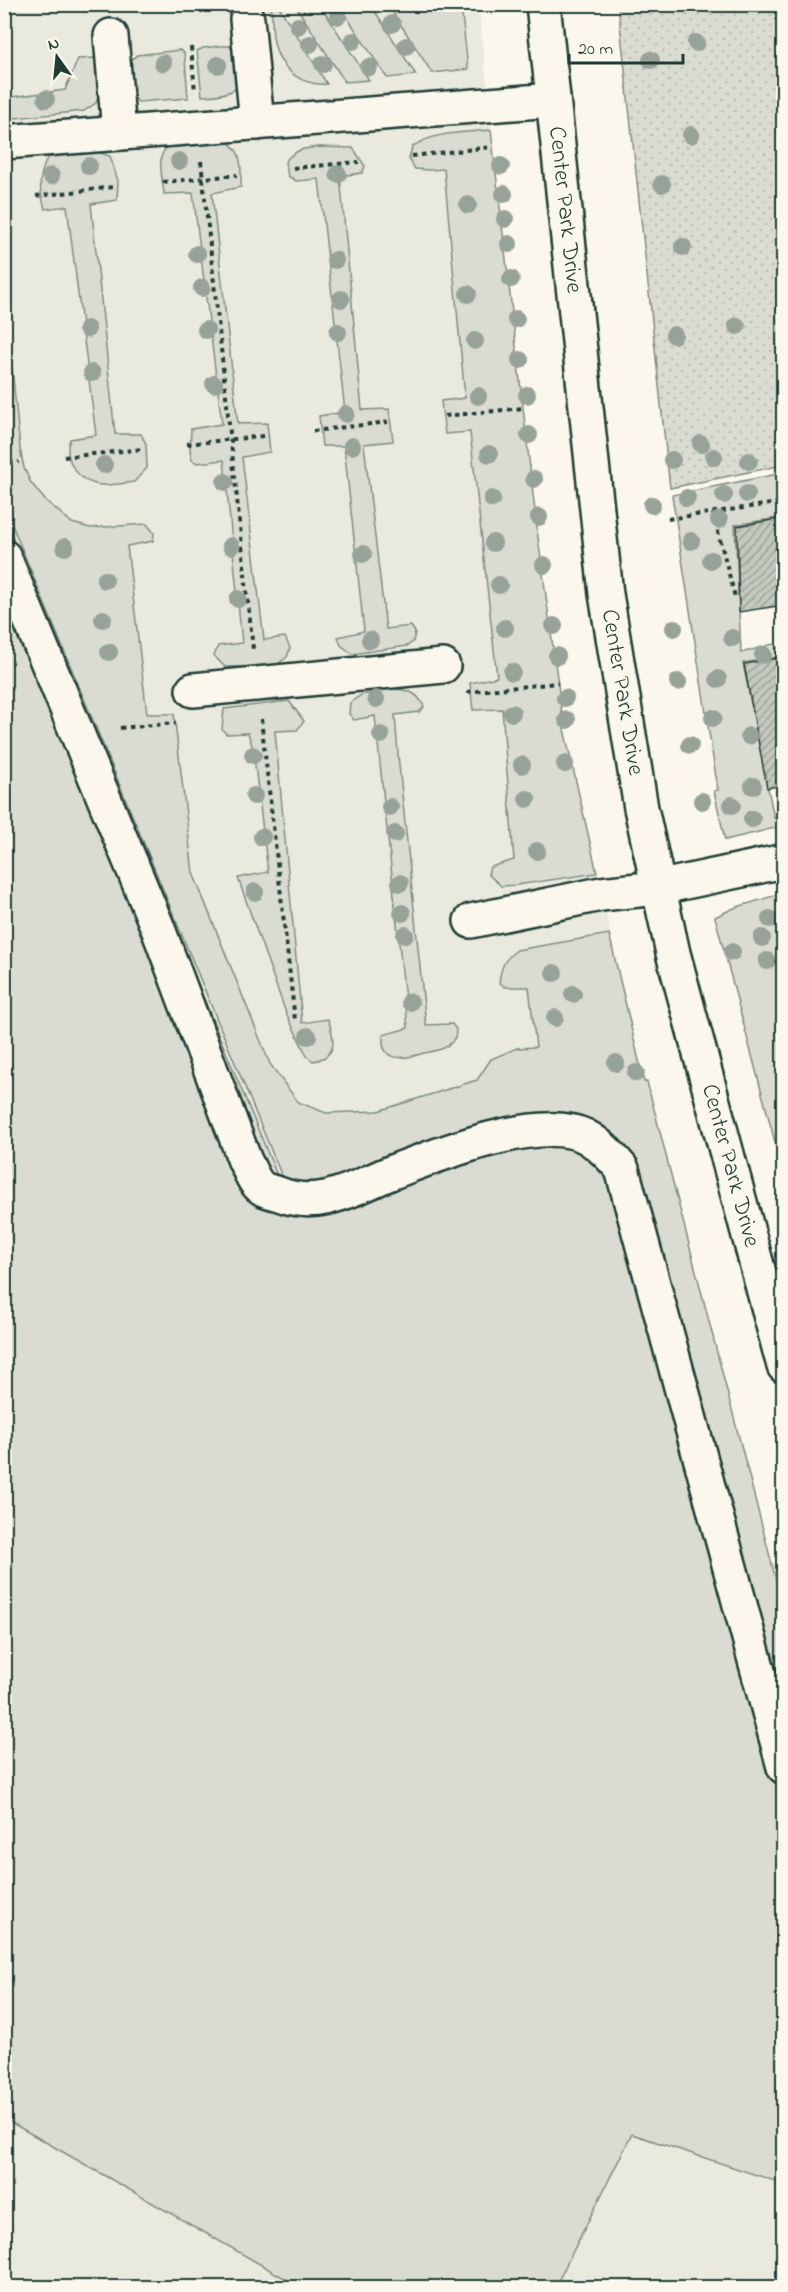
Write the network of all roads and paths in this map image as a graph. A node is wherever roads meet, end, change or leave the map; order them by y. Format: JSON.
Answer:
{"nodes":[{"id":1,"x":543,"y":4,"type":"edge"},
{"id":2,"x":247,"y":19,"type":"dead end"},
{"id":3,"x":111,"y":36,"type":"dead end"},
{"id":4,"x":191,"y":47,"type":"dead end"},
{"id":5,"x":553,"y":100,"type":"junction"},
{"id":6,"x":257,"y":123,"type":"junction"},
{"id":7,"x":198,"y":127,"type":"junction"},
{"id":8,"x":119,"y":133,"type":"junction"},
{"id":9,"x":4,"y":142,"type":"edge"},
{"id":10,"x":494,"y":147,"type":"dead end"},
{"id":11,"x":412,"y":156,"type":"dead end"},
{"id":12,"x":359,"y":162,"type":"dead end"},
{"id":13,"x":293,"y":168,"type":"dead end"},
{"id":14,"x":237,"y":175,"type":"dead end"},
{"id":15,"x":203,"y":178,"type":"junction"},
{"id":16,"x":163,"y":182,"type":"dead end"},
{"id":17,"x":115,"y":187,"type":"dead end"},
{"id":18,"x":36,"y":196,"type":"dead end"},
{"id":19,"x":523,"y":408,"type":"dead end"},
{"id":20,"x":445,"y":416,"type":"dead end"},
{"id":21,"x":388,"y":422,"type":"dead end"},
{"id":22,"x":313,"y":431,"type":"dead end"},
{"id":23,"x":264,"y":436,"type":"dead end"},
{"id":24,"x":230,"y":439,"type":"junction"},
{"id":25,"x":187,"y":444,"type":"dead end"},
{"id":26,"x":143,"y":449,"type":"dead end"},
{"id":27,"x":64,"y":457,"type":"dead end"},
{"id":28,"x":19,"y":462,"type":"dead end"},
{"id":29,"x":9,"y":463,"type":"dead end"},
{"id":30,"x":783,"y":502,"type":"edge"},
{"id":31,"x":713,"y":513,"type":"junction"},
{"id":32,"x":668,"y":519,"type":"dead end"},
{"id":33,"x":4,"y":557,"type":"edge"},
{"id":34,"x":739,"y":597,"type":"dead end"},
{"id":35,"x":254,"y":655,"type":"dead end"},
{"id":36,"x":443,"y":666,"type":"dead end"},
{"id":37,"x":193,"y":690,"type":"dead end"},
{"id":38,"x":261,"y":714,"type":"dead end"},
{"id":39,"x":783,"y":861,"type":"edge"},
{"id":40,"x":657,"y":888,"type":"junction"},
{"id":41,"x":783,"y":911,"type":"edge"},
{"id":42,"x":471,"y":921,"type":"dead end"},
{"id":43,"x":783,"y":933,"type":"edge"},
{"id":44,"x":295,"y":1020,"type":"dead end"},
{"id":45,"x":783,"y":1366,"type":"edge"},
{"id":46,"x":783,"y":1767,"type":"edge"}],
"edges":[{"from":1,"to":5,"type":"street","name":"Center Park Drive"},
{"from":2,"to":6,"type":"street"},
{"from":3,"to":8,"type":"street"},
{"from":4,"to":7,"type":"path"},
{"from":5,"to":6,"type":"street"},
{"from":5,"to":40,"type":"street","name":"Center Park Drive"},
{"from":6,"to":7,"type":"street"},
{"from":7,"to":8,"type":"street"},
{"from":7,"to":15,"type":"path"},
{"from":8,"to":9,"type":"street"},
{"from":10,"to":11,"type":"path"},
{"from":12,"to":13,"type":"path"},
{"from":14,"to":15,"type":"path"},
{"from":15,"to":16,"type":"path"},
{"from":15,"to":24,"type":"path"},
{"from":17,"to":18,"type":"path"},
{"from":19,"to":20,"type":"path"},
{"from":21,"to":22,"type":"path"},
{"from":23,"to":24,"type":"path"},
{"from":24,"to":25,"type":"path"},
{"from":24,"to":35,"type":"path"},
{"from":26,"to":27,"type":"path"},
{"from":28,"to":29,"type":"path"},
{"from":30,"to":31,"type":"path"},
{"from":31,"to":32,"type":"path"},
{"from":31,"to":34,"type":"path"},
{"from":33,"to":46,"type":"street"},
{"from":36,"to":37,"type":"street"},
{"from":38,"to":44,"type":"path"},
{"from":39,"to":40,"type":"street"},
{"from":40,"to":42,"type":"street"},
{"from":40,"to":45,"type":"street","name":"Center Park Drive"},
{"from":41,"to":43,"type":"path"}]}
